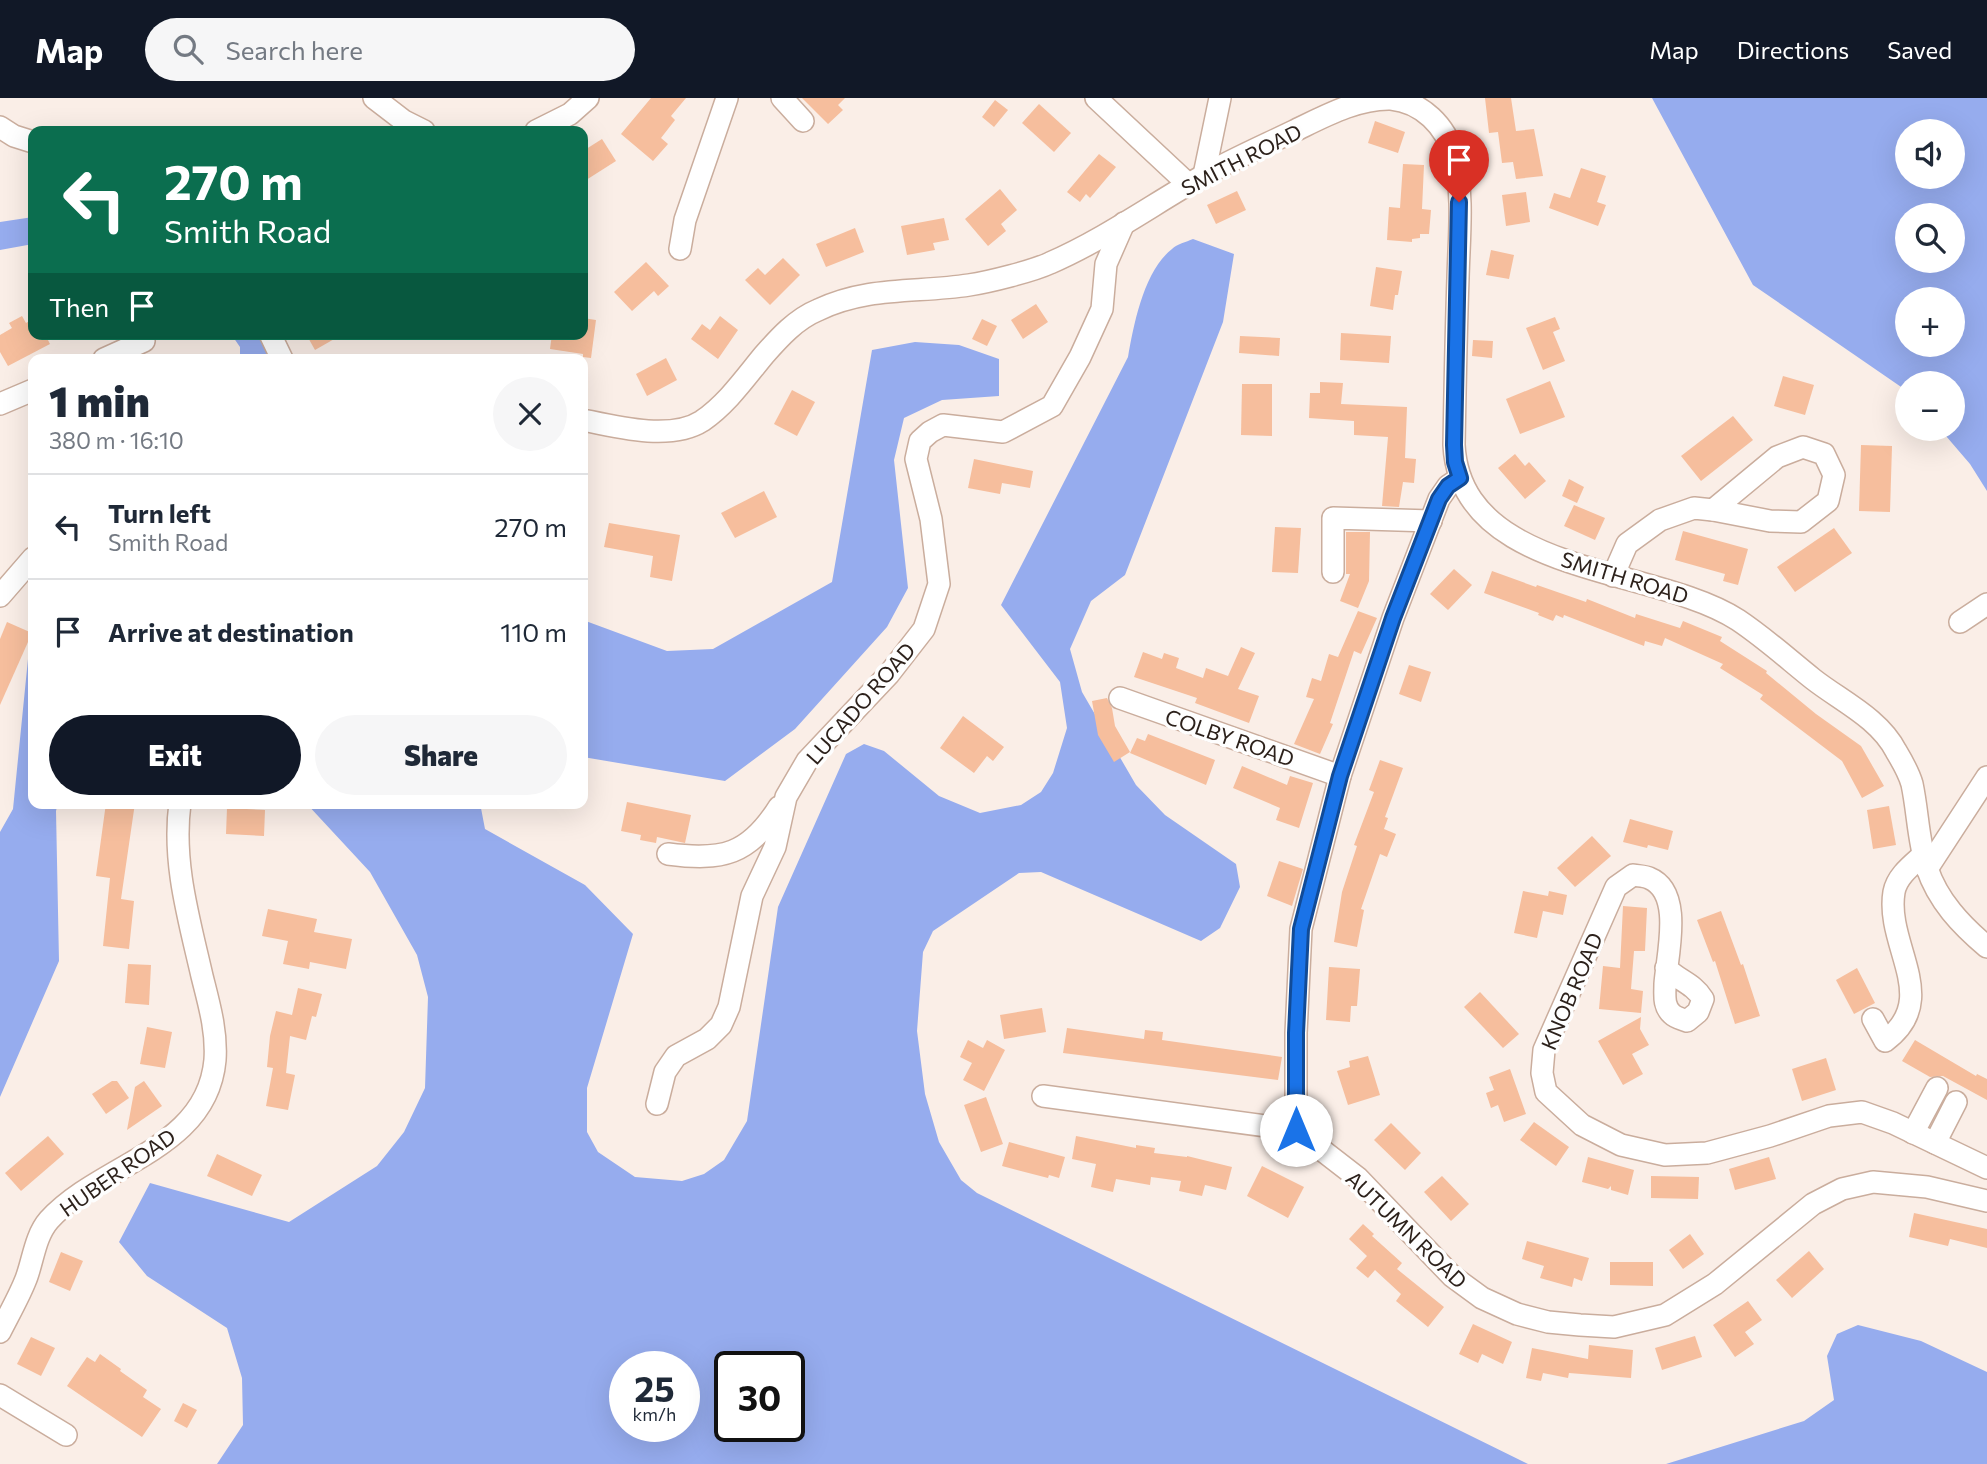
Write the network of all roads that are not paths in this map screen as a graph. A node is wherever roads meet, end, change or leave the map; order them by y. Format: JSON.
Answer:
{"nodes":[{"id":1,"x":374,"y":98,"type":"edge"},
{"id":2,"x":588,"y":98,"type":"edge"},
{"id":3,"x":727,"y":98,"type":"edge"},
{"id":4,"x":782,"y":98,"type":"edge"},
{"id":5,"x":1096,"y":98,"type":"edge"},
{"id":6,"x":1220,"y":98,"type":"edge"},
{"id":7,"x":1414,"y":102,"type":"edge"},
{"id":8,"x":803,"y":121,"type":"dead end"},
{"id":9,"x":414,"y":126,"type":"edge"},
{"id":10,"x":546,"y":126,"type":"edge"},
{"id":11,"x":0,"y":127,"type":"edge"},
{"id":12,"x":28,"y":140,"type":"edge"},
{"id":13,"x":1196,"y":180,"type":"junction"},
{"id":14,"x":1124,"y":223,"type":"junction"},
{"id":15,"x":680,"y":249,"type":"dead end"},
{"id":16,"x":144,"y":341,"type":"dead end"},
{"id":17,"x":115,"y":354,"type":"edge"},
{"id":18,"x":28,"y":392,"type":"edge"},
{"id":19,"x":0,"y":404,"type":"edge"},
{"id":20,"x":588,"y":420,"type":"edge"},
{"id":21,"x":1460,"y":478,"type":"junction"},
{"id":22,"x":1713,"y":510,"type":"junction"},
{"id":23,"x":1431,"y":521,"type":"junction"},
{"id":24,"x":28,"y":564,"type":"edge"},
{"id":25,"x":1333,"y":572,"type":"dead end"},
{"id":26,"x":1613,"y":576,"type":"junction"},
{"id":27,"x":0,"y":596,"type":"edge"},
{"id":28,"x":1987,"y":604,"type":"edge"},
{"id":29,"x":1960,"y":622,"type":"dead end"},
{"id":30,"x":1120,"y":698,"type":"dead end"},
{"id":31,"x":1340,"y":776,"type":"junction"},
{"id":32,"x":1987,"y":777,"type":"edge"},
{"id":33,"x":786,"y":797,"type":"junction"},
{"id":34,"x":179,"y":809,"type":"edge"},
{"id":35,"x":668,"y":854,"type":"dead end"},
{"id":36,"x":1926,"y":861,"type":"junction"},
{"id":37,"x":1987,"y":947,"type":"edge"},
{"id":38,"x":1666,"y":968,"type":"dead end"},
{"id":39,"x":1873,"y":1019,"type":"dead end"},
{"id":40,"x":1937,"y":1088,"type":"dead end"},
{"id":41,"x":1043,"y":1096,"type":"dead end"},
{"id":42,"x":1956,"y":1102,"type":"dead end"},
{"id":43,"x":657,"y":1104,"type":"dead end"},
{"id":44,"x":1296,"y":1130,"type":"junction"},
{"id":45,"x":1913,"y":1132,"type":"junction"},
{"id":46,"x":1935,"y":1143,"type":"junction"},
{"id":47,"x":1987,"y":1168,"type":"edge"},
{"id":48,"x":1987,"y":1201,"type":"edge"},
{"id":49,"x":0,"y":1332,"type":"edge"},
{"id":50,"x":0,"y":1395,"type":"edge"},
{"id":51,"x":66,"y":1435,"type":"dead end"}],
"edges":[{"from":1,"to":9,"type":"street"},
{"from":2,"to":10,"type":"street"},
{"from":3,"to":15,"type":"street"},
{"from":4,"to":8,"type":"street"},
{"from":5,"to":13,"type":"street"},
{"from":6,"to":13,"type":"street"},
{"from":7,"to":13,"type":"street","name":"SMITH ROAD"},
{"from":7,"to":21,"type":"street","name":"SMITH ROAD"},
{"from":11,"to":12,"type":"street"},
{"from":13,"to":14,"type":"street","name":"SMITH ROAD"},
{"from":14,"to":20,"type":"street","name":"SMITH ROAD"},
{"from":14,"to":33,"type":"street","name":"LUCADO ROAD"},
{"from":16,"to":17,"type":"street"},
{"from":18,"to":19,"type":"street"},
{"from":21,"to":23,"type":"street"},
{"from":21,"to":26,"type":"street","name":"SMITH ROAD"},
{"from":22,"to":22,"type":"street"},
{"from":22,"to":26,"type":"street"},
{"from":23,"to":25,"type":"street"},
{"from":23,"to":31,"type":"street"},
{"from":24,"to":27,"type":"street"},
{"from":26,"to":36,"type":"street","name":"SMITH ROAD"},
{"from":28,"to":29,"type":"street"},
{"from":30,"to":31,"type":"street","name":"COLBY ROAD"},
{"from":31,"to":44,"type":"street"},
{"from":32,"to":36,"type":"street"},
{"from":33,"to":35,"type":"street"},
{"from":33,"to":43,"type":"street","name":"LUCADO ROAD"},
{"from":34,"to":49,"type":"street","name":"HUBER ROAD"},
{"from":36,"to":37,"type":"street","name":"SMITH ROAD"},
{"from":36,"to":39,"type":"street"},
{"from":38,"to":45,"type":"street","name":"KNOB ROAD"},
{"from":40,"to":45,"type":"street"},
{"from":41,"to":44,"type":"street"},
{"from":42,"to":46,"type":"street"},
{"from":44,"to":48,"type":"street","name":"AUTUMN ROAD"},
{"from":45,"to":46,"type":"street","name":"KNOB ROAD"},
{"from":46,"to":47,"type":"street","name":"KNOB ROAD"},
{"from":50,"to":51,"type":"street"}]}
